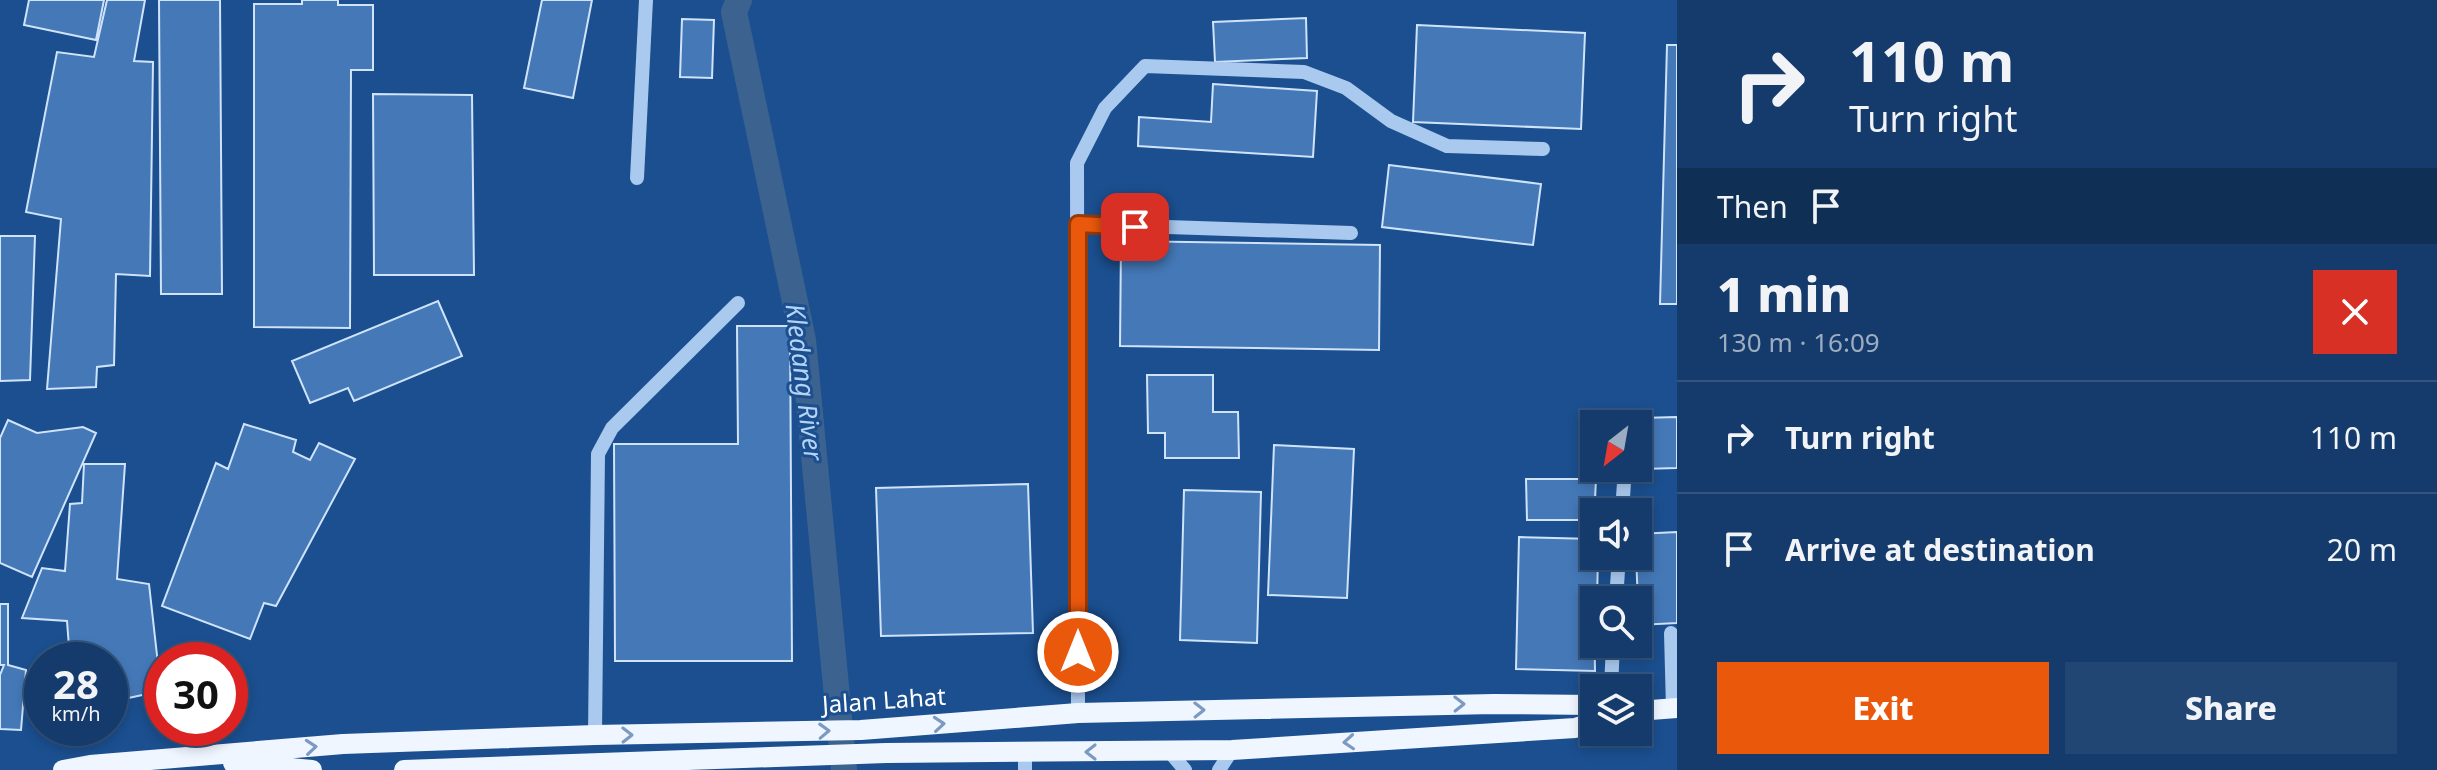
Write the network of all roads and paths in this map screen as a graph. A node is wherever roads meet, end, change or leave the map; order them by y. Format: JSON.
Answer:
{"nodes":[{"id":1,"x":646,"y":0,"type":"edge"},
{"id":2,"x":1543,"y":149,"type":"dead end"},
{"id":3,"x":637,"y":178,"type":"dead end"},
{"id":4,"x":1078,"y":224,"type":"junction"},
{"id":5,"x":1351,"y":233,"type":"dead end"},
{"id":6,"x":738,"y":303,"type":"dead end"},
{"id":7,"x":1671,"y":633,"type":"dead end"},
{"id":8,"x":1580,"y":705,"type":"edge"},
{"id":9,"x":1675,"y":708,"type":"edge"},
{"id":10,"x":1652,"y":710,"type":"edge"},
{"id":11,"x":1078,"y":713,"type":"junction"},
{"id":12,"x":1580,"y":726,"type":"edge"},
{"id":13,"x":595,"y":735,"type":"junction"},
{"id":14,"x":1232,"y":750,"type":"junction"},
{"id":15,"x":1169,"y":751,"type":"junction"},
{"id":16,"x":1025,"y":761,"type":"edge"},
{"id":17,"x":888,"y":762,"type":"edge"},
{"id":18,"x":178,"y":764,"type":"edge"},
{"id":19,"x":634,"y":767,"type":"edge"},
{"id":20,"x":63,"y":770,"type":"edge"},
{"id":21,"x":312,"y":770,"type":"edge"},
{"id":22,"x":404,"y":770,"type":"edge"},
{"id":23,"x":422,"y":770,"type":"edge"},
{"id":24,"x":1185,"y":770,"type":"edge"},
{"id":25,"x":1219,"y":770,"type":"edge"}],
"edges":[{"from":1,"to":3,"type":"street"},
{"from":2,"to":4,"type":"street"},
{"from":4,"to":5,"type":"street"},
{"from":4,"to":11,"type":"street"},
{"from":6,"to":13,"type":"street"},
{"from":7,"to":9,"type":"street"},
{"from":11,"to":8,"type":"main road","name":"Jalan Lahat","one_way":true},
{"from":9,"to":10,"type":"main road"},
{"from":13,"to":11,"type":"main road","name":"Jalan Lahat","one_way":true},
{"from":12,"to":14,"type":"main road","one_way":true},
{"from":18,"to":13,"type":"main road","name":"Jalan Lahat","one_way":true},
{"from":14,"to":15,"type":"main road"},
{"from":14,"to":25,"type":"street"},
{"from":15,"to":16,"type":"main road","one_way":true},
{"from":15,"to":24,"type":"street"},
{"from":16,"to":17,"type":"main road"},
{"from":17,"to":19,"type":"main road"},
{"from":18,"to":20,"type":"main road","name":"Jalan Lahat"},
{"from":18,"to":21,"type":"main road","name":"Jalan Lahat"},
{"from":19,"to":23,"type":"main road"},
{"from":22,"to":23,"type":"main road"}]}
